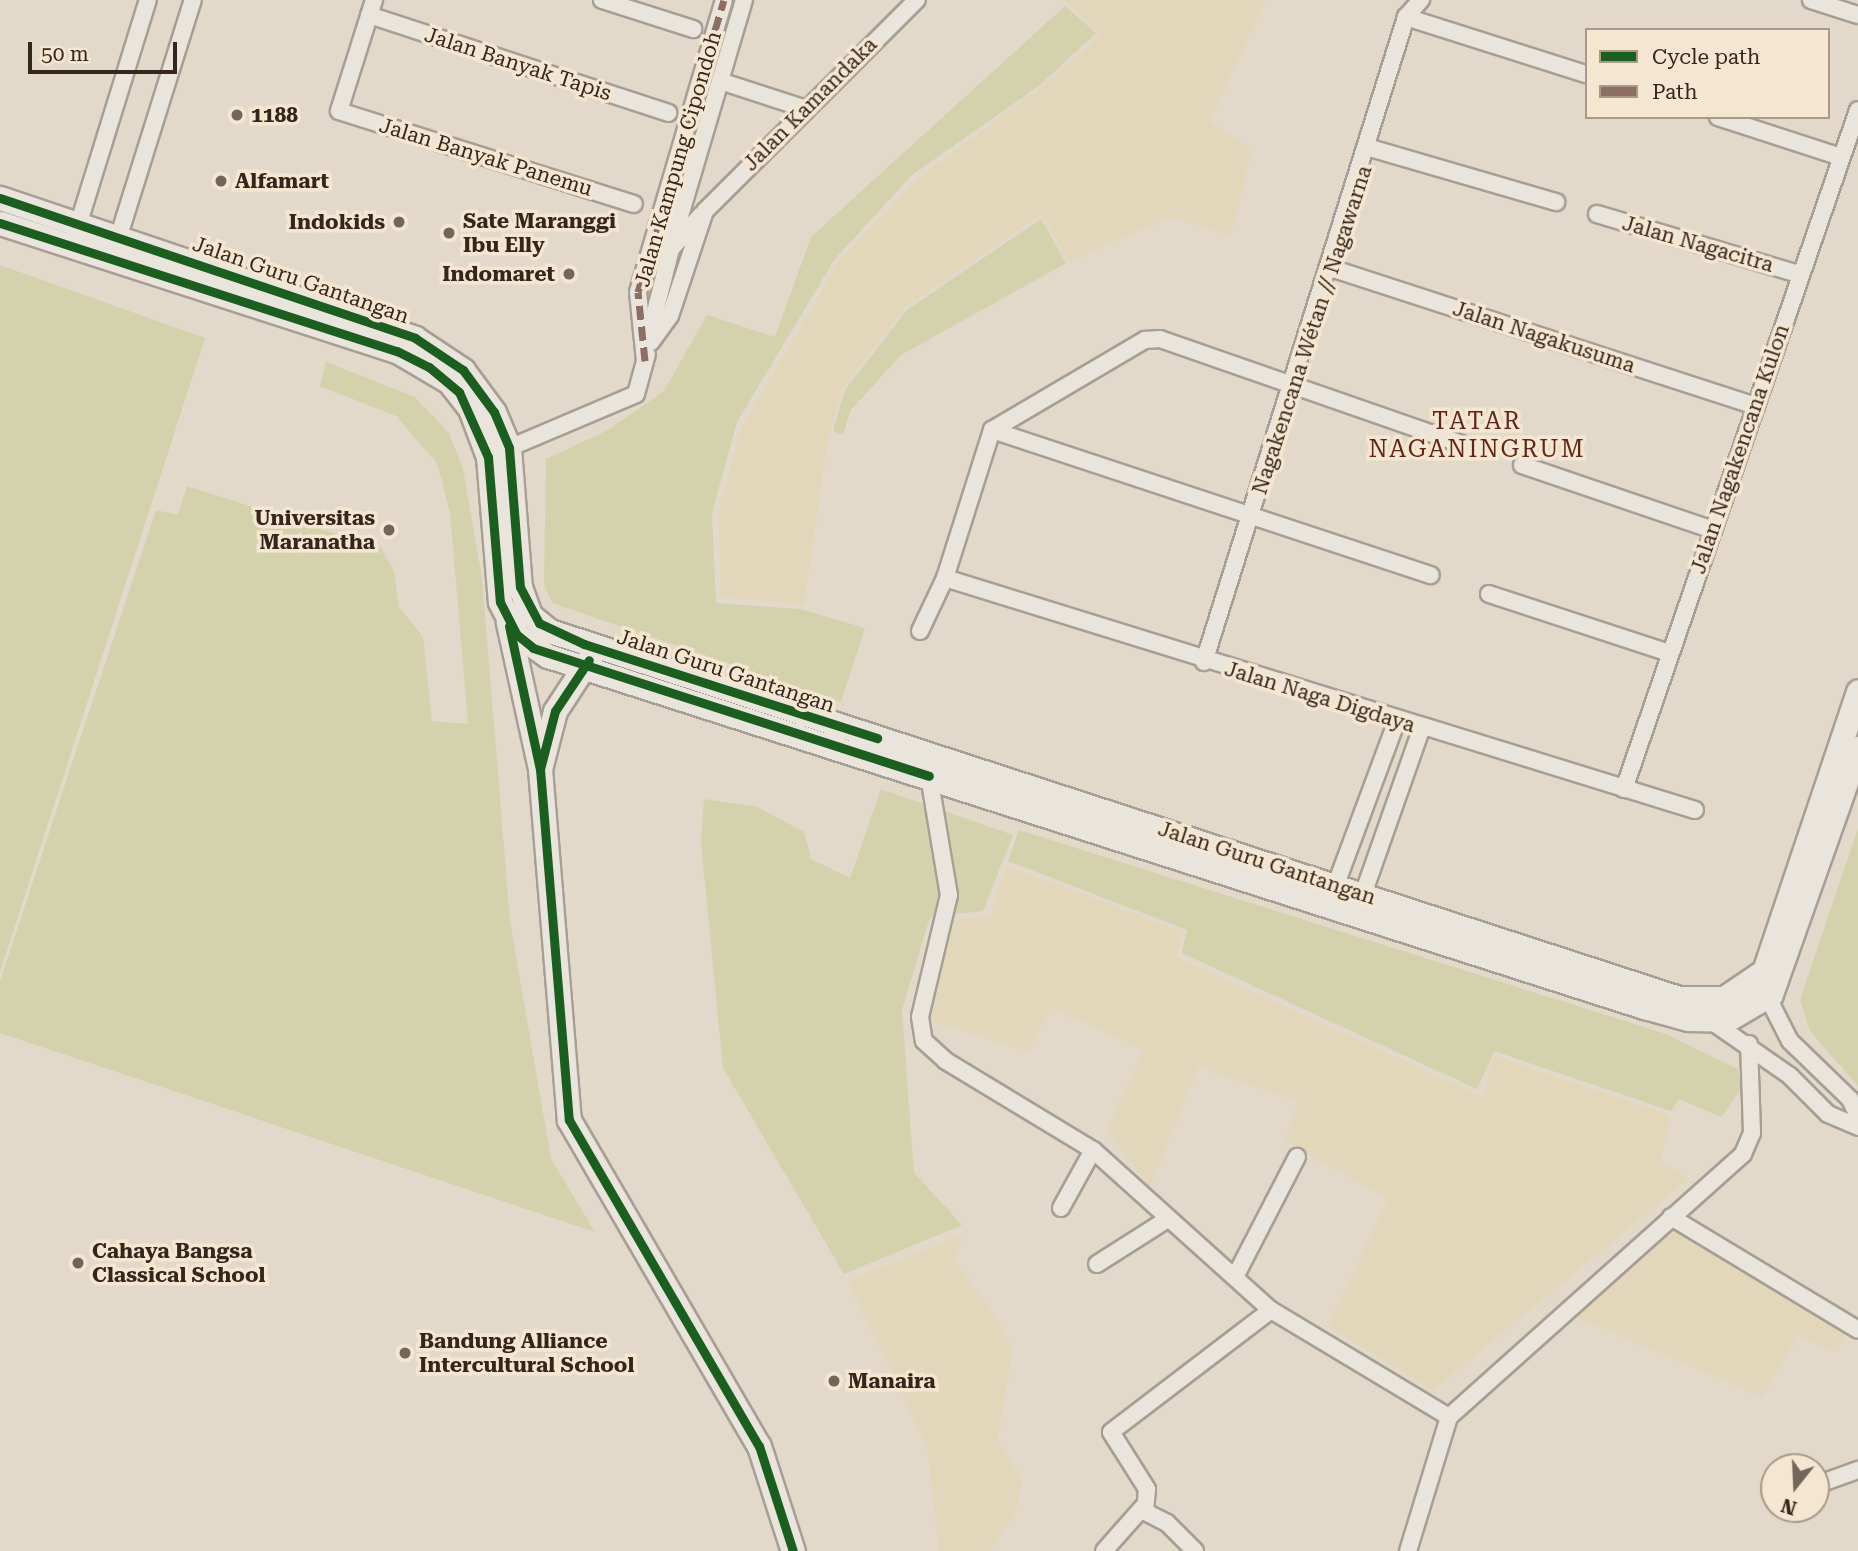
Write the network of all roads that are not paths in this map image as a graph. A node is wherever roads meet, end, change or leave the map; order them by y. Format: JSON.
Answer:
{"nodes":[{"id":1,"x":148,"y":0,"type":"edge"},
{"id":2,"x":193,"y":0,"type":"edge"},
{"id":3,"x":602,"y":0,"type":"edge"},
{"id":4,"x":724,"y":0,"type":"edge"},
{"id":5,"x":744,"y":0,"type":"edge"},
{"id":6,"x":917,"y":0,"type":"edge"},
{"id":7,"x":1421,"y":0,"type":"edge"},
{"id":8,"x":1811,"y":0,"type":"edge"},
{"id":9,"x":371,"y":7,"type":"edge"},
{"id":10,"x":1858,"y":15,"type":"edge"},
{"id":11,"x":1406,"y":17,"type":"junction"},
{"id":12,"x":693,"y":29,"type":"dead end"},
{"id":13,"x":1585,"y":74,"type":"edge"},
{"id":14,"x":720,"y":81,"type":"junction"},
{"id":15,"x":803,"y":108,"type":"junction"},
{"id":16,"x":1858,"y":110,"type":"edge"},
{"id":17,"x":668,"y":113,"type":"dead end"},
{"id":18,"x":1724,"y":119,"type":"edge"},
{"id":19,"x":1370,"y":148,"type":"junction"},
{"id":20,"x":1841,"y":157,"type":"junction"},
{"id":21,"x":0,"y":198,"type":"edge"},
{"id":22,"x":1556,"y":202,"type":"dead end"},
{"id":23,"x":634,"y":204,"type":"dead end"},
{"id":24,"x":705,"y":211,"type":"junction"},
{"id":25,"x":1597,"y":214,"type":"dead end"},
{"id":26,"x":79,"y":222,"type":"junction"},
{"id":27,"x":0,"y":223,"type":"edge"},
{"id":28,"x":119,"y":237,"type":"junction"},
{"id":29,"x":71,"y":247,"type":"junction"},
{"id":30,"x":671,"y":249,"type":"junction"},
{"id":31,"x":111,"y":261,"type":"junction"},
{"id":32,"x":1331,"y":268,"type":"junction"},
{"id":33,"x":1798,"y":274,"type":"junction"},
{"id":34,"x":651,"y":342,"type":"junction"},
{"id":35,"x":645,"y":361,"type":"junction"},
{"id":36,"x":1293,"y":388,"type":"junction"},
{"id":37,"x":1756,"y":406,"type":"junction"},
{"id":38,"x":992,"y":429,"type":"junction"},
{"id":39,"x":509,"y":447,"type":"junction"},
{"id":40,"x":1475,"y":449,"type":"dead end"},
{"id":41,"x":488,"y":457,"type":"junction"},
{"id":42,"x":1522,"y":465,"type":"dead end"},
{"id":43,"x":1252,"y":515,"type":"junction"},
{"id":44,"x":1713,"y":530,"type":"junction"},
{"id":45,"x":1431,"y":575,"type":"dead end"},
{"id":46,"x":945,"y":578,"type":"junction"},
{"id":47,"x":1489,"y":594,"type":"dead end"},
{"id":48,"x":506,"y":618,"type":"junction"},
{"id":49,"x":920,"y":631,"type":"dead end"},
{"id":50,"x":597,"y":648,"type":"junction"},
{"id":51,"x":1670,"y":653,"type":"junction"},
{"id":52,"x":1204,"y":662,"type":"junction"},
{"id":53,"x":584,"y":667,"type":"junction"},
{"id":54,"x":1858,"y":691,"type":"edge"},
{"id":55,"x":1397,"y":720,"type":"junction"},
{"id":56,"x":1422,"y":727,"type":"junction"},
{"id":57,"x":1858,"y":748,"type":"edge"},
{"id":58,"x":540,"y":769,"type":"junction"},
{"id":59,"x":929,"y":776,"type":"junction"},
{"id":60,"x":1623,"y":789,"type":"junction"},
{"id":61,"x":1695,"y":810,"type":"dead end"},
{"id":62,"x":1335,"y":885,"type":"junction"},
{"id":63,"x":1364,"y":893,"type":"junction"},
{"id":64,"x":1328,"y":907,"type":"junction"},
{"id":65,"x":1354,"y":915,"type":"junction"},
{"id":66,"x":1762,"y":987,"type":"junction"},
{"id":67,"x":1694,"y":1000,"type":"junction"},
{"id":68,"x":1709,"y":1020,"type":"junction"},
{"id":69,"x":1749,"y":1044,"type":"junction"},
{"id":70,"x":1858,"y":1116,"type":"edge"},
{"id":71,"x":1858,"y":1127,"type":"edge"},
{"id":72,"x":1093,"y":1150,"type":"junction"},
{"id":73,"x":1297,"y":1157,"type":"dead end"},
{"id":74,"x":1061,"y":1208,"type":"dead end"},
{"id":75,"x":1671,"y":1217,"type":"junction"},
{"id":76,"x":1166,"y":1220,"type":"junction"},
{"id":77,"x":1097,"y":1264,"type":"dead end"},
{"id":78,"x":1236,"y":1275,"type":"junction"},
{"id":79,"x":1271,"y":1310,"type":"junction"},
{"id":80,"x":1858,"y":1330,"type":"edge"},
{"id":81,"x":1449,"y":1417,"type":"junction"},
{"id":82,"x":1858,"y":1470,"type":"edge"},
{"id":83,"x":1830,"y":1480,"type":"edge"},
{"id":84,"x":1144,"y":1506,"type":"junction"},
{"id":85,"x":793,"y":1551,"type":"edge"},
{"id":86,"x":1104,"y":1551,"type":"edge"},
{"id":87,"x":1195,"y":1551,"type":"edge"},
{"id":88,"x":1409,"y":1551,"type":"edge"}],
"edges":[{"from":1,"to":26,"type":"street"},
{"from":2,"to":28,"type":"street"},
{"from":3,"to":12,"type":"street"},
{"from":4,"to":35,"type":"street","name":"Jalan Kampung Cipondoh"},
{"from":5,"to":14,"type":"street"},
{"from":6,"to":15,"type":"street","name":"Jalan Kamandaka"},
{"from":7,"to":11,"type":"street","name":"Nagakencana Wétan // Nagawarna"},
{"from":8,"to":10,"type":"street"},
{"from":9,"to":17,"type":"street","name":"Jalan Banyak Tapis"},
{"from":9,"to":23,"type":"street","name":"Jalan Banyak Panemu"},
{"from":11,"to":13,"type":"street"},
{"from":11,"to":19,"type":"street","name":"Nagakencana Wétan // Nagawarna"},
{"from":14,"to":15,"type":"street"},
{"from":14,"to":30,"type":"street"},
{"from":15,"to":24,"type":"street","name":"Jalan Kamandaka"},
{"from":16,"to":20,"type":"street","name":"Jalan Nagakencana Kulon"},
{"from":18,"to":20,"type":"street"},
{"from":19,"to":22,"type":"street"},
{"from":19,"to":32,"type":"street","name":"Nagakencana Wétan // Nagawarna"},
{"from":20,"to":33,"type":"street","name":"Jalan Nagakencana Kulon"},
{"from":21,"to":26,"type":"street","name":"Jalan Guru Gantangan"},
{"from":24,"to":30,"type":"street","name":"Jalan Kamandaka"},
{"from":24,"to":34,"type":"street","name":"Jalan Kamandaka"},
{"from":25,"to":33,"type":"street","name":"Jalan Nagacitra"},
{"from":26,"to":28,"type":"street","name":"Jalan Guru Gantangan"},
{"from":26,"to":29,"type":"street"},
{"from":27,"to":29,"type":"street","name":"Jalan Guru Gantangan"},
{"from":28,"to":31,"type":"street"},
{"from":28,"to":39,"type":"street","name":"Jalan Guru Gantangan"},
{"from":29,"to":31,"type":"street","name":"Jalan Guru Gantangan"},
{"from":30,"to":34,"type":"street","name":"Jalan Kamandaka"},
{"from":31,"to":41,"type":"street","name":"Jalan Guru Gantangan"},
{"from":32,"to":36,"type":"street","name":"Nagakencana Wétan // Nagawarna"},
{"from":32,"to":37,"type":"street","name":"Jalan Nagakusuma"},
{"from":33,"to":37,"type":"street","name":"Jalan Nagakencana Kulon"},
{"from":34,"to":35,"type":"street","name":"Jalan Kamandaka"},
{"from":35,"to":39,"type":"street","name":"Jalan Kamandaka"},
{"from":36,"to":38,"type":"street"},
{"from":36,"to":40,"type":"street"},
{"from":36,"to":43,"type":"street","name":"Nagakencana Wétan // Nagawarna"},
{"from":37,"to":44,"type":"street","name":"Jalan Nagakencana Kulon"},
{"from":38,"to":43,"type":"street"},
{"from":38,"to":46,"type":"street"},
{"from":39,"to":41,"type":"street"},
{"from":39,"to":50,"type":"street","name":"Jalan Guru Gantangan"},
{"from":41,"to":48,"type":"street","name":"Jalan Guru Gantangan"},
{"from":42,"to":44,"type":"street"},
{"from":43,"to":45,"type":"street"},
{"from":43,"to":52,"type":"street","name":"Nagakencana Wétan // Nagawarna"},
{"from":44,"to":51,"type":"street","name":"Jalan Nagakencana Kulon"},
{"from":46,"to":49,"type":"street"},
{"from":46,"to":52,"type":"street","name":"Jalan Naga Digdaya"},
{"from":47,"to":51,"type":"street"},
{"from":48,"to":53,"type":"street","name":"Jalan Guru Gantangan"},
{"from":48,"to":58,"type":"street"},
{"from":50,"to":53,"type":"street"},
{"from":50,"to":62,"type":"street","name":"Jalan Guru Gantangan"},
{"from":51,"to":60,"type":"street","name":"Jalan Nagakencana Kulon"},
{"from":52,"to":55,"type":"street","name":"Jalan Naga Digdaya"},
{"from":53,"to":58,"type":"street"},
{"from":53,"to":59,"type":"street","name":"Jalan Guru Gantangan"},
{"from":54,"to":66,"type":"street","name":"Jalan Guru Gantangan"},
{"from":55,"to":56,"type":"street","name":"Jalan Naga Digdaya"},
{"from":55,"to":62,"type":"street"},
{"from":56,"to":60,"type":"street","name":"Jalan Naga Digdaya"},
{"from":56,"to":63,"type":"street"},
{"from":57,"to":66,"type":"street"},
{"from":58,"to":85,"type":"street"},
{"from":59,"to":64,"type":"street","name":"Jalan Guru Gantangan"},
{"from":59,"to":72,"type":"street"},
{"from":60,"to":61,"type":"street","name":"Jalan Naga Digdaya"},
{"from":62,"to":63,"type":"street","name":"Jalan Guru Gantangan"},
{"from":62,"to":64,"type":"street"},
{"from":63,"to":65,"type":"street"},
{"from":63,"to":67,"type":"street","name":"Jalan Guru Gantangan"},
{"from":64,"to":65,"type":"street","name":"Jalan Guru Gantangan"},
{"from":65,"to":68,"type":"street","name":"Jalan Guru Gantangan"},
{"from":66,"to":67,"type":"street","name":"Jalan Guru Gantangan"},
{"from":66,"to":68,"type":"street","name":"Jalan Guru Gantangan"},
{"from":66,"to":70,"type":"street"},
{"from":67,"to":68,"type":"street"},
{"from":68,"to":69,"type":"street"},
{"from":69,"to":71,"type":"street"},
{"from":69,"to":75,"type":"street"},
{"from":72,"to":74,"type":"street"},
{"from":72,"to":76,"type":"street"},
{"from":73,"to":78,"type":"street"},
{"from":75,"to":80,"type":"street"},
{"from":75,"to":81,"type":"street"},
{"from":76,"to":77,"type":"street"},
{"from":76,"to":78,"type":"street"},
{"from":78,"to":79,"type":"street"},
{"from":79,"to":81,"type":"street"},
{"from":79,"to":84,"type":"street"},
{"from":81,"to":88,"type":"street"},
{"from":82,"to":83,"type":"street"},
{"from":84,"to":86,"type":"street"},
{"from":84,"to":87,"type":"street"}]}
